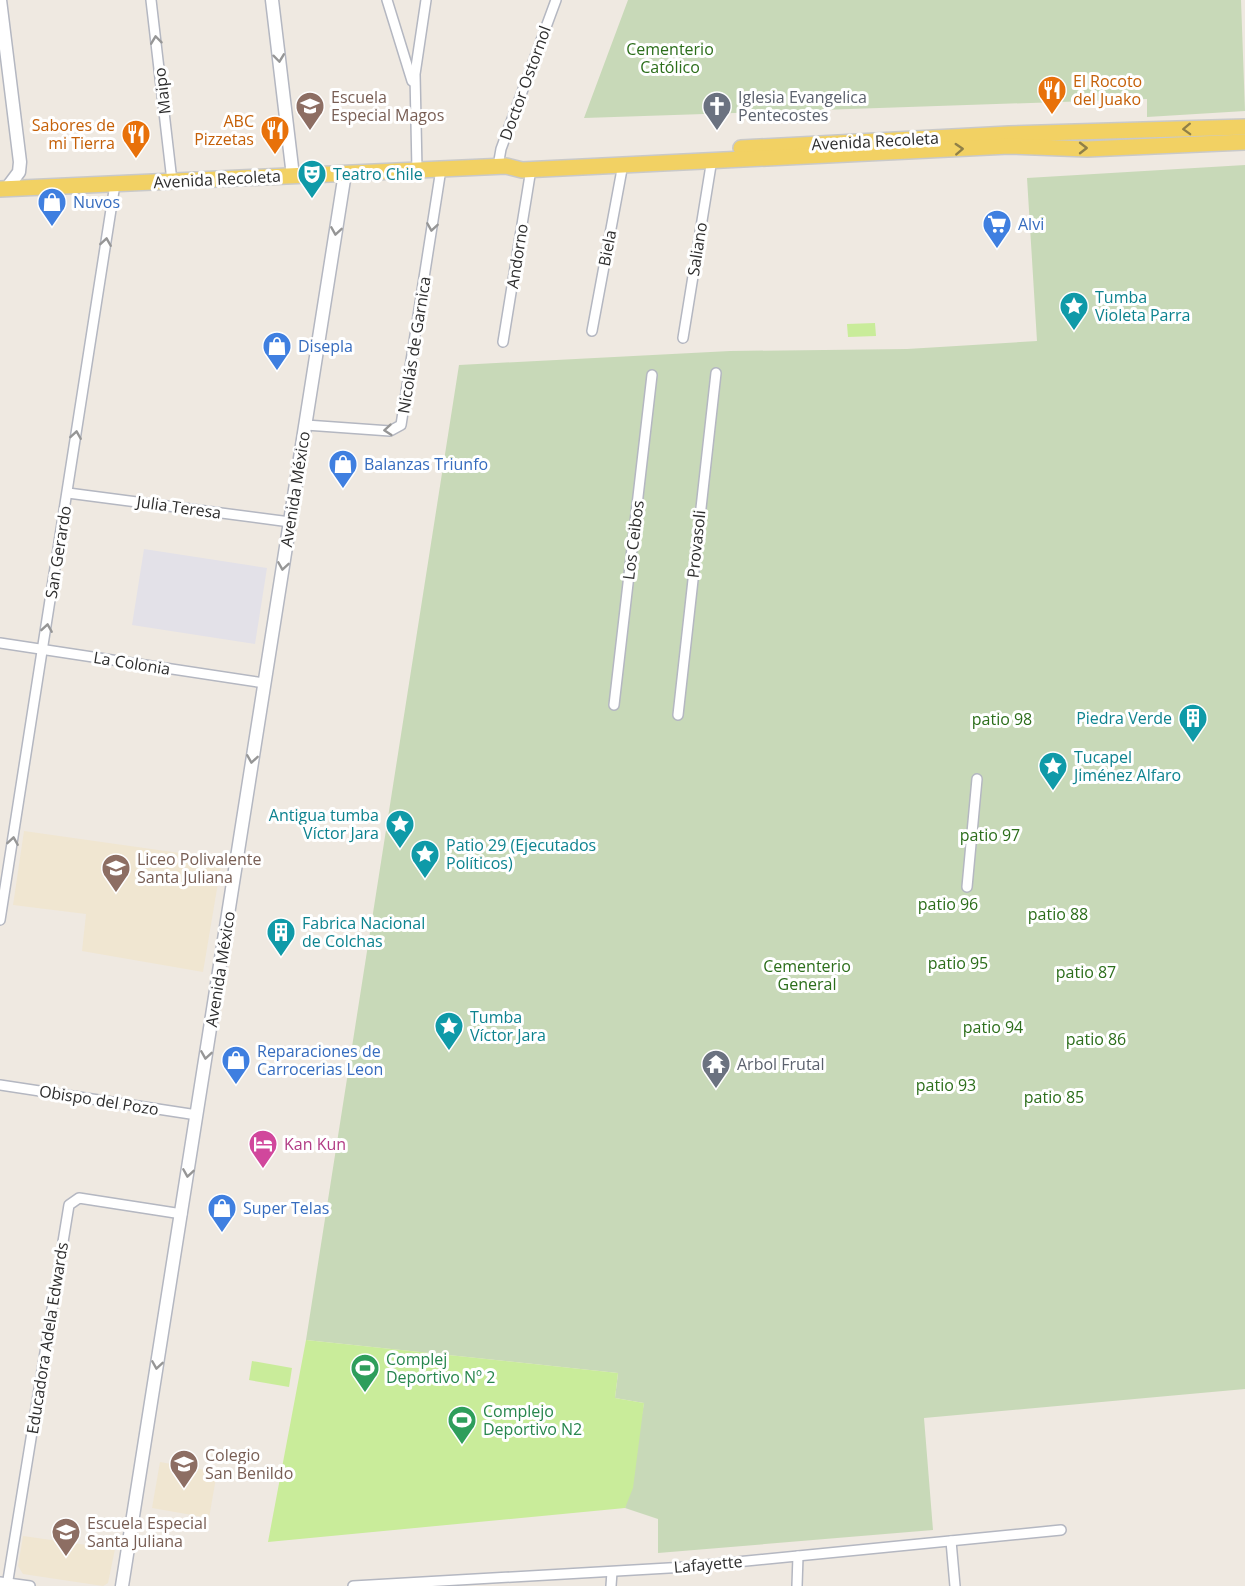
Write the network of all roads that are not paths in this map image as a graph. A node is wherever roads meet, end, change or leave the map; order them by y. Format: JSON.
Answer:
{"nodes":[{"id":1,"x":0,"y":0,"type":"edge"},
{"id":2,"x":151,"y":0,"type":"edge"},
{"id":3,"x":273,"y":0,"type":"edge"},
{"id":4,"x":387,"y":0,"type":"edge"},
{"id":5,"x":426,"y":0,"type":"edge"},
{"id":6,"x":556,"y":0,"type":"edge"},
{"id":7,"x":400,"y":39,"type":"junction"},
{"id":8,"x":419,"y":39,"type":"junction"},
{"id":9,"x":414,"y":87,"type":"junction"},
{"id":10,"x":1245,"y":127,"type":"edge"},
{"id":11,"x":1245,"y":142,"type":"edge"},
{"id":12,"x":712,"y":159,"type":"junction"},
{"id":13,"x":20,"y":162,"type":"junction"},
{"id":14,"x":623,"y":164,"type":"junction"},
{"id":15,"x":502,"y":166,"type":"junction"},
{"id":16,"x":441,"y":169,"type":"junction"},
{"id":17,"x":417,"y":170,"type":"junction"},
{"id":18,"x":531,"y":170,"type":"junction"},
{"id":19,"x":345,"y":173,"type":"junction"},
{"id":20,"x":293,"y":176,"type":"junction"},
{"id":21,"x":172,"y":181,"type":"junction"},
{"id":22,"x":115,"y":184,"type":"junction"},
{"id":23,"x":38,"y":187,"type":"junction"},
{"id":24,"x":3,"y":188,"type":"edge"},
{"id":25,"x":592,"y":331,"type":"dead end"},
{"id":26,"x":683,"y":338,"type":"dead end"},
{"id":27,"x":503,"y":342,"type":"dead end"},
{"id":28,"x":716,"y":374,"type":"dead end"},
{"id":29,"x":652,"y":375,"type":"dead end"},
{"id":30,"x":306,"y":425,"type":"junction"},
{"id":31,"x":68,"y":493,"type":"junction"},
{"id":32,"x":290,"y":522,"type":"junction"},
{"id":33,"x":0,"y":643,"type":"edge"},
{"id":34,"x":43,"y":649,"type":"junction"},
{"id":35,"x":264,"y":682,"type":"junction"},
{"id":36,"x":614,"y":705,"type":"dead end"},
{"id":37,"x":678,"y":715,"type":"dead end"},
{"id":38,"x":977,"y":779,"type":"dead end"},
{"id":39,"x":967,"y":887,"type":"dead end"},
{"id":40,"x":0,"y":920,"type":"edge"},
{"id":41,"x":0,"y":1084,"type":"edge"},
{"id":42,"x":197,"y":1115,"type":"junction"},
{"id":43,"x":182,"y":1214,"type":"junction"},
{"id":44,"x":1061,"y":1530,"type":"dead end"},
{"id":45,"x":951,"y":1541,"type":"junction"},
{"id":46,"x":798,"y":1556,"type":"junction"},
{"id":47,"x":612,"y":1572,"type":"junction"},
{"id":48,"x":493,"y":1582,"type":"edge"},
{"id":49,"x":5,"y":1584,"type":"edge"},
{"id":50,"x":391,"y":1585,"type":"edge"},
{"id":51,"x":30,"y":1586,"type":"edge"},
{"id":52,"x":122,"y":1586,"type":"edge"},
{"id":53,"x":353,"y":1586,"type":"edge"},
{"id":54,"x":611,"y":1586,"type":"edge"},
{"id":55,"x":797,"y":1586,"type":"edge"},
{"id":56,"x":955,"y":1586,"type":"edge"}],
"edges":[{"from":1,"to":13,"type":"street"},
{"from":21,"to":2,"type":"street","name":"Maipo","one_way":true},
{"from":3,"to":20,"type":"street","one_way":true},
{"from":4,"to":7,"type":"street"},
{"from":5,"to":8,"type":"street"},
{"from":6,"to":15,"type":"street","name":"Doctor Ostornol"},
{"from":7,"to":8,"type":"street"},
{"from":7,"to":9,"type":"street"},
{"from":8,"to":9,"type":"street"},
{"from":9,"to":17,"type":"street"},
{"from":10,"to":15,"type":"main road","name":"Avenida Recoleta","one_way":true},
{"from":12,"to":11,"type":"main road","name":"Avenida Recoleta","one_way":true},
{"from":12,"to":14,"type":"main road","name":"Avenida Recoleta"},
{"from":12,"to":26,"type":"street","name":"Saliano"},
{"from":13,"to":23,"type":"street"},
{"from":13,"to":24,"type":"street"},
{"from":14,"to":18,"type":"main road","name":"Avenida Recoleta"},
{"from":14,"to":25,"type":"street","name":"Biela"},
{"from":15,"to":16,"type":"main road","name":"Avenida Recoleta"},
{"from":15,"to":18,"type":"main road","name":"Avenida Recoleta"},
{"from":16,"to":17,"type":"main road","name":"Avenida Recoleta"},
{"from":16,"to":30,"type":"street","name":"Nicolás de Garnica","one_way":true},
{"from":17,"to":19,"type":"main road","name":"Avenida Recoleta"},
{"from":18,"to":27,"type":"street","name":"Andorno"},
{"from":19,"to":20,"type":"main road","name":"Avenida Recoleta"},
{"from":19,"to":30,"type":"street","name":"Avenida México","one_way":true},
{"from":20,"to":21,"type":"main road","name":"Avenida Recoleta"},
{"from":21,"to":22,"type":"main road","name":"Avenida Recoleta"},
{"from":22,"to":23,"type":"main road","name":"Avenida Recoleta"},
{"from":31,"to":22,"type":"street","name":"San Gerardo","one_way":true},
{"from":23,"to":24,"type":"main road","name":"Avenida Recoleta"},
{"from":28,"to":37,"type":"street","name":"Provasoli"},
{"from":29,"to":36,"type":"street","name":"Los Ceibos"},
{"from":30,"to":32,"type":"street","name":"Avenida México"},
{"from":31,"to":32,"type":"street","name":"Julia Teresa"},
{"from":34,"to":31,"type":"street","name":"San Gerardo","one_way":true},
{"from":32,"to":35,"type":"street","name":"Avenida México","one_way":true},
{"from":33,"to":34,"type":"street","name":"La Colonia"},
{"from":34,"to":35,"type":"street","name":"La Colonia"},
{"from":40,"to":34,"type":"street","name":"San Gerardo","one_way":true},
{"from":35,"to":42,"type":"street","name":"Avenida México","one_way":true},
{"from":38,"to":39,"type":"street"},
{"from":41,"to":42,"type":"street","name":"Obispo del Pozo"},
{"from":42,"to":43,"type":"street","name":"Avenida México","one_way":true},
{"from":43,"to":49,"type":"street","name":"Educadora Adela Edwards"},
{"from":43,"to":52,"type":"street","name":"Avenida México","one_way":true},
{"from":44,"to":45,"type":"street","name":"Lafayette"},
{"from":45,"to":46,"type":"street","name":"Lafayette"},
{"from":45,"to":56,"type":"street"},
{"from":46,"to":47,"type":"street","name":"Lafayette"},
{"from":46,"to":55,"type":"street"},
{"from":47,"to":48,"type":"street","name":"Lafayette"},
{"from":47,"to":54,"type":"street"},
{"from":48,"to":50,"type":"street","name":"Lafayette"},
{"from":49,"to":51,"type":"street"},
{"from":50,"to":53,"type":"street","name":"Lafayette"}]}
